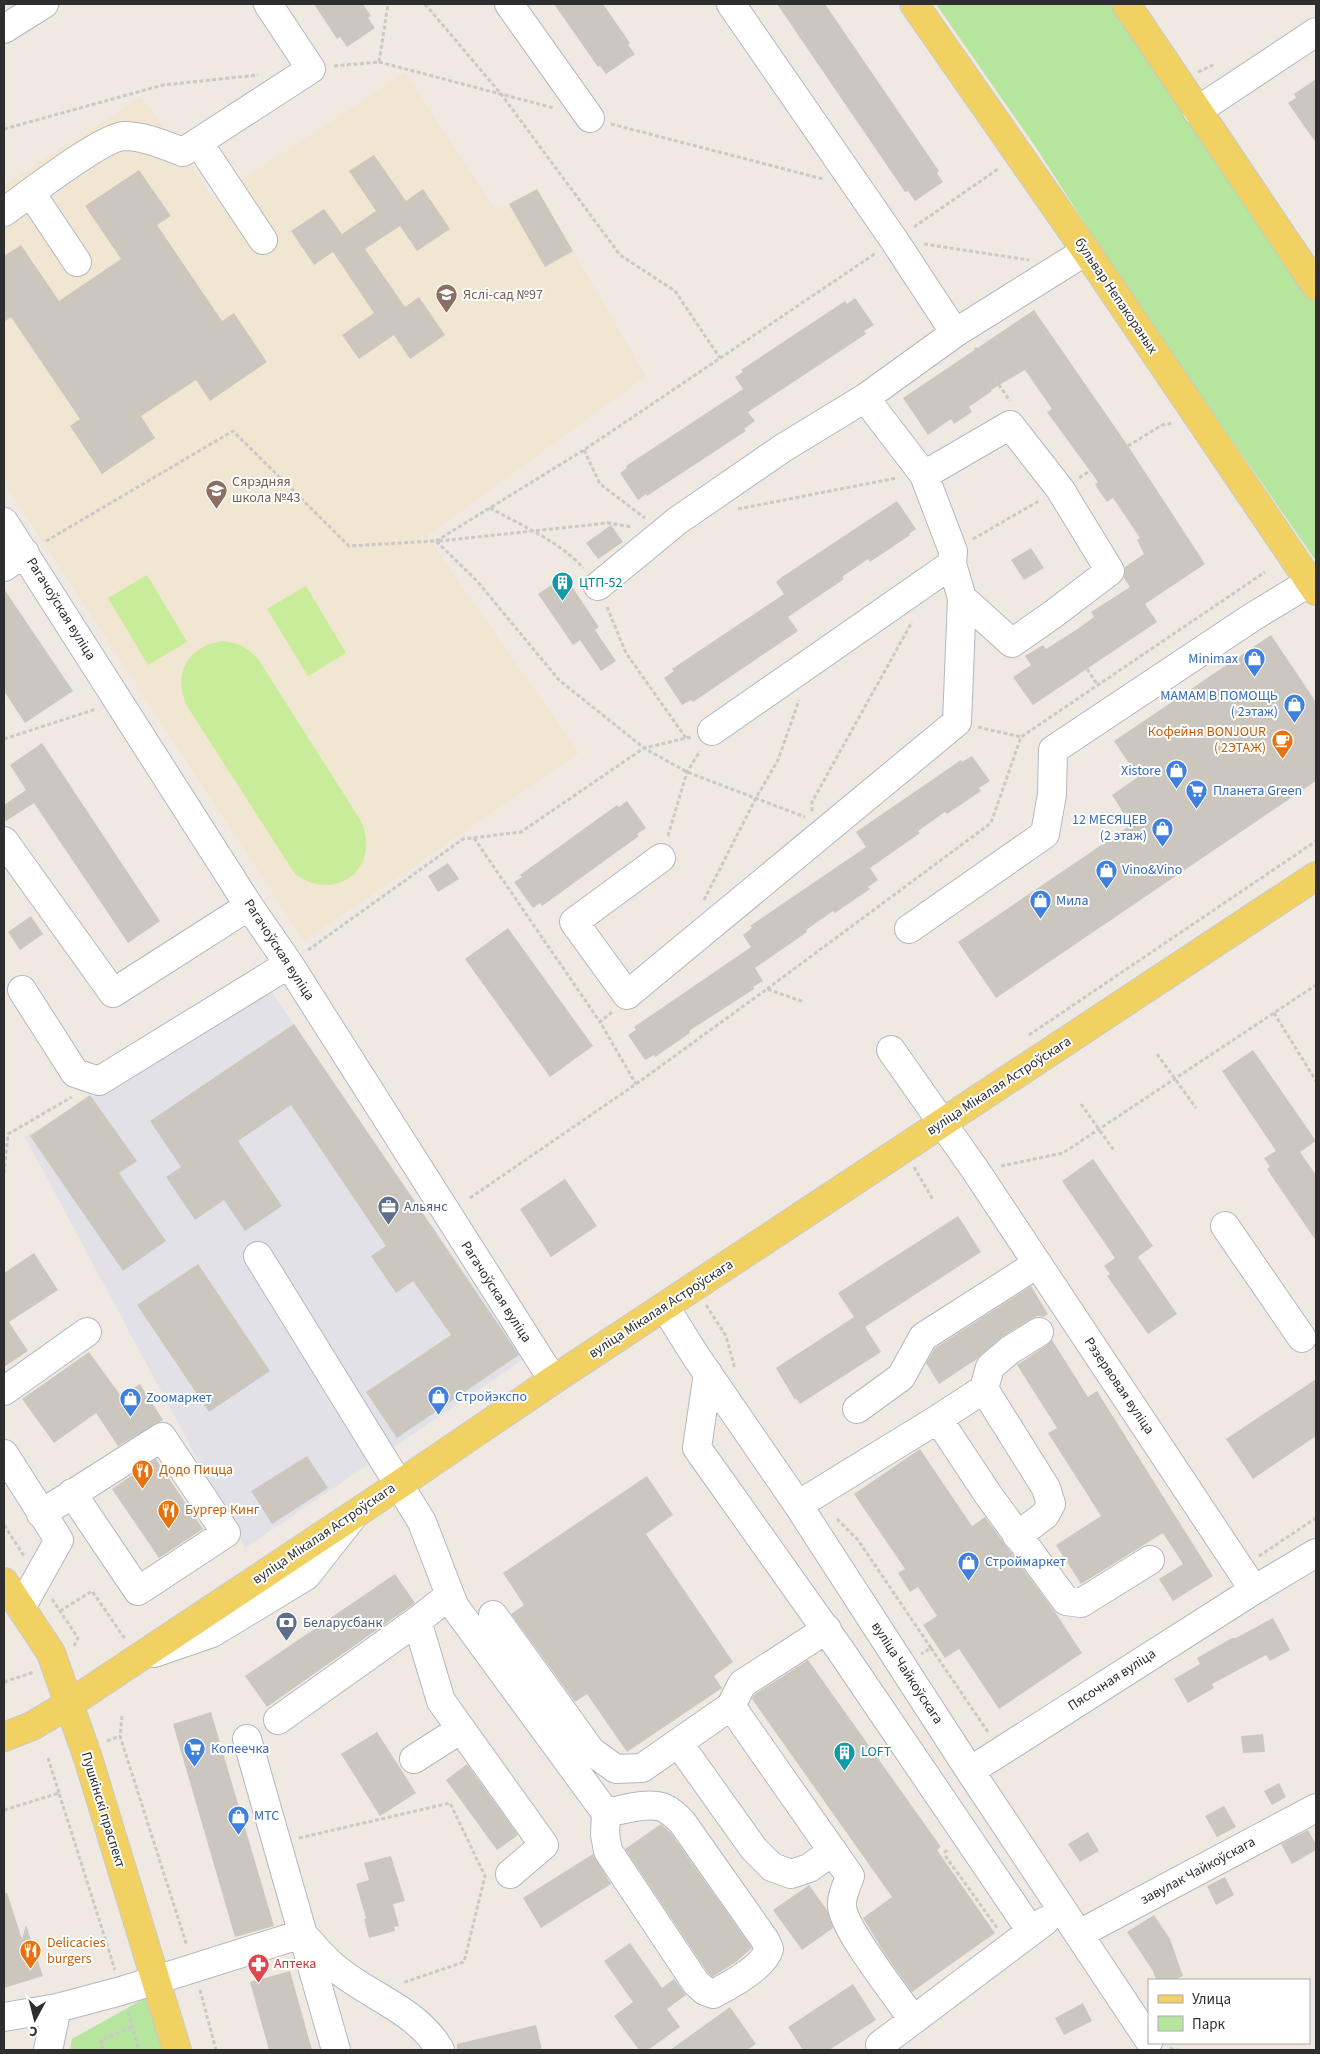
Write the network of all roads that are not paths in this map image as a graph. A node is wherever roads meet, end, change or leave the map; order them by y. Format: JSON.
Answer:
{"nodes":[{"id":1,"x":44,"y":4,"type":"edge"},
{"id":2,"x":268,"y":4,"type":"edge"},
{"id":3,"x":509,"y":4,"type":"edge"},
{"id":4,"x":731,"y":4,"type":"edge"},
{"id":5,"x":914,"y":4,"type":"edge"},
{"id":6,"x":1126,"y":4,"type":"edge"},
{"id":7,"x":4,"y":29,"type":"edge"},
{"id":8,"x":1316,"y":32,"type":"edge"},
{"id":9,"x":1197,"y":111,"type":"junction"},
{"id":10,"x":590,"y":118,"type":"road end"},
{"id":11,"x":198,"y":142,"type":"junction"},
{"id":12,"x":31,"y":193,"type":"junction"},
{"id":13,"x":4,"y":212,"type":"edge"},
{"id":14,"x":263,"y":240,"type":"dead end"},
{"id":15,"x":1086,"y":250,"type":"junction"},
{"id":16,"x":77,"y":262,"type":"dead end"},
{"id":17,"x":1316,"y":286,"type":"edge"},
{"id":18,"x":955,"y":333,"type":"junction"},
{"id":19,"x":865,"y":398,"type":"junction"},
{"id":20,"x":924,"y":476,"type":"junction"},
{"id":21,"x":4,"y":522,"type":"edge"},
{"id":22,"x":952,"y":557,"type":"junction"},
{"id":23,"x":14,"y":560,"type":"edge"},
{"id":24,"x":598,"y":586,"type":"road end"},
{"id":25,"x":1313,"y":586,"type":"edge"},
{"id":26,"x":962,"y":598,"type":"junction"},
{"id":27,"x":712,"y":732,"type":"road end"},
{"id":28,"x":4,"y":841,"type":"edge"},
{"id":29,"x":661,"y":858,"type":"road end"},
{"id":30,"x":1316,"y":876,"type":"edge"},
{"id":31,"x":250,"y":906,"type":"junction"},
{"id":32,"x":908,"y":929,"type":"dead end"},
{"id":33,"x":289,"y":964,"type":"junction"},
{"id":34,"x":22,"y":990,"type":"dead end"},
{"id":35,"x":892,"y":1050,"type":"dead end"},
{"id":36,"x":942,"y":1124,"type":"junction"},
{"id":37,"x":1225,"y":1226,"type":"dead end"},
{"id":38,"x":258,"y":1256,"type":"dead end"},
{"id":39,"x":1037,"y":1264,"type":"junction"},
{"id":40,"x":665,"y":1307,"type":"junction"},
{"id":41,"x":87,"y":1332,"type":"dead end"},
{"id":42,"x":1039,"y":1332,"type":"dead end"},
{"id":43,"x":1302,"y":1338,"type":"dead end"},
{"id":44,"x":708,"y":1373,"type":"junction"},
{"id":45,"x":552,"y":1380,"type":"junction"},
{"id":46,"x":984,"y":1389,"type":"junction"},
{"id":47,"x":4,"y":1391,"type":"edge"},
{"id":48,"x":857,"y":1409,"type":"dead end"},
{"id":49,"x":938,"y":1419,"type":"junction"},
{"id":50,"x":4,"y":1454,"type":"edge"},
{"id":51,"x":400,"y":1484,"type":"junction"},
{"id":52,"x":72,"y":1493,"type":"junction"},
{"id":53,"x":798,"y":1505,"type":"junction"},
{"id":54,"x":41,"y":1514,"type":"junction"},
{"id":55,"x":1017,"y":1536,"type":"junction"},
{"id":56,"x":1316,"y":1553,"type":"edge"},
{"id":57,"x":1150,"y":1560,"type":"dead end"},
{"id":58,"x":4,"y":1582,"type":"edge"},
{"id":59,"x":1254,"y":1590,"type":"junction"},
{"id":60,"x":450,"y":1595,"type":"junction"},
{"id":61,"x":21,"y":1608,"type":"junction"},
{"id":62,"x":493,"y":1615,"type":"dead end"},
{"id":63,"x":417,"y":1621,"type":"junction"},
{"id":64,"x":827,"y":1629,"type":"junction"},
{"id":65,"x":69,"y":1704,"type":"junction"},
{"id":66,"x":731,"y":1706,"type":"junction"},
{"id":67,"x":278,"y":1720,"type":"dead end"},
{"id":68,"x":461,"y":1728,"type":"junction"},
{"id":69,"x":4,"y":1737,"type":"edge"},
{"id":70,"x":247,"y":1739,"type":"dead end"},
{"id":71,"x":679,"y":1744,"type":"junction"},
{"id":72,"x":414,"y":1760,"type":"dead end"},
{"id":73,"x":970,"y":1771,"type":"junction"},
{"id":74,"x":1316,"y":1808,"type":"edge"},
{"id":75,"x":606,"y":1814,"type":"junction"},
{"id":76,"x":833,"y":1851,"type":"junction"},
{"id":77,"x":510,"y":1874,"type":"dead end"},
{"id":78,"x":1062,"y":1907,"type":"junction"},
{"id":79,"x":1031,"y":1932,"type":"junction"},
{"id":80,"x":302,"y":1934,"type":"junction"},
{"id":81,"x":1079,"y":1934,"type":"junction"},
{"id":82,"x":156,"y":1980,"type":"junction"},
{"id":83,"x":57,"y":2008,"type":"junction"},
{"id":84,"x":4,"y":2017,"type":"edge"},
{"id":85,"x":914,"y":2020,"type":"junction"},
{"id":86,"x":1148,"y":2038,"type":"edge"},
{"id":87,"x":880,"y":2045,"type":"dead end"},
{"id":88,"x":48,"y":2050,"type":"edge"},
{"id":89,"x":177,"y":2050,"type":"edge"},
{"id":90,"x":336,"y":2050,"type":"edge"},
{"id":91,"x":440,"y":2050,"type":"edge"}],
"edges":[{"from":1,"to":7,"type":"street"},
{"from":2,"to":11,"type":"street"},
{"from":3,"to":10,"type":"street"},
{"from":4,"to":18,"type":"street"},
{"from":5,"to":15,"type":"main road","name":"бульвар Непакораных"},
{"from":6,"to":9,"type":"main road"},
{"from":8,"to":9,"type":"street"},
{"from":9,"to":17,"type":"main road"},
{"from":11,"to":12,"type":"street"},
{"from":11,"to":14,"type":"street"},
{"from":12,"to":13,"type":"street"},
{"from":12,"to":16,"type":"street"},
{"from":15,"to":18,"type":"street"},
{"from":15,"to":25,"type":"main road","name":"бульвар Непакораных"},
{"from":18,"to":19,"type":"street"},
{"from":19,"to":20,"type":"street"},
{"from":19,"to":24,"type":"street"},
{"from":20,"to":22,"type":"street"},
{"from":20,"to":26,"type":"street"},
{"from":21,"to":23,"type":"street","name":"Рагачоўская вуліца"},
{"from":22,"to":26,"type":"street"},
{"from":22,"to":27,"type":"street"},
{"from":23,"to":31,"type":"street","name":"Рагачоўская вуліца"},
{"from":25,"to":32,"type":"street"},
{"from":26,"to":29,"type":"street"},
{"from":28,"to":31,"type":"street"},
{"from":30,"to":36,"type":"main road","name":"вуліца Мікалая Астроўскага"},
{"from":31,"to":33,"type":"street","name":"Рагачоўская вуліца"},
{"from":33,"to":34,"type":"street"},
{"from":33,"to":45,"type":"street","name":"Рагачоўская вуліца"},
{"from":35,"to":36,"type":"street","name":"Рэзервовая вуліца"},
{"from":36,"to":39,"type":"street","name":"Рэзервовая вуліца"},
{"from":36,"to":40,"type":"main road","name":"вуліца Мікалая Астроўскага"},
{"from":37,"to":43,"type":"street"},
{"from":38,"to":51,"type":"street"},
{"from":39,"to":48,"type":"street"},
{"from":39,"to":59,"type":"street","name":"Рэзервовая вуліца"},
{"from":40,"to":44,"type":"street","name":"вуліца Чайкоўскага"},
{"from":40,"to":45,"type":"main road","name":"вуліца Мікалая Астроўскага"},
{"from":41,"to":47,"type":"street"},
{"from":42,"to":46,"type":"street"},
{"from":44,"to":53,"type":"street","name":"вуліца Чайкоўскага"},
{"from":44,"to":64,"type":"street"},
{"from":45,"to":51,"type":"main road","name":"вуліца Мікалая Астроўскага"},
{"from":46,"to":49,"type":"street"},
{"from":46,"to":55,"type":"street"},
{"from":49,"to":53,"type":"street"},
{"from":49,"to":55,"type":"street"},
{"from":50,"to":54,"type":"street"},
{"from":51,"to":60,"type":"street"},
{"from":51,"to":65,"type":"main road","name":"вуліца Мікалая Астроўскага"},
{"from":52,"to":52,"type":"street"},
{"from":52,"to":54,"type":"street"},
{"from":53,"to":73,"type":"street","name":"вуліца Чайкоўскага"},
{"from":54,"to":61,"type":"street"},
{"from":55,"to":57,"type":"street"},
{"from":56,"to":59,"type":"street"},
{"from":58,"to":61,"type":"main road","name":"Пушкінскі праспект"},
{"from":59,"to":73,"type":"street","name":"Пясочная вуліца"},
{"from":60,"to":63,"type":"street"},
{"from":60,"to":75,"type":"street"},
{"from":61,"to":65,"type":"main road","name":"Пушкінскі праспект"},
{"from":62,"to":71,"type":"street"},
{"from":63,"to":67,"type":"street"},
{"from":63,"to":68,"type":"street"},
{"from":64,"to":66,"type":"street"},
{"from":64,"to":79,"type":"street"},
{"from":65,"to":69,"type":"main road","name":"вуліца Мікалая Астроўскага"},
{"from":65,"to":82,"type":"main road","name":"Пушкінскі праспект"},
{"from":66,"to":71,"type":"street"},
{"from":66,"to":76,"type":"street"},
{"from":68,"to":72,"type":"street"},
{"from":68,"to":77,"type":"street"},
{"from":70,"to":80,"type":"street"},
{"from":71,"to":76,"type":"street"},
{"from":73,"to":78,"type":"street","name":"вуліца Чайкоўскага"},
{"from":74,"to":81,"type":"street","name":"завулак Чайкоўскага"},
{"from":75,"to":75,"type":"street"},
{"from":76,"to":85,"type":"street"},
{"from":78,"to":79,"type":"street"},
{"from":78,"to":81,"type":"street","name":"вуліца Чайкоўскага"},
{"from":79,"to":85,"type":"street"},
{"from":80,"to":82,"type":"street"},
{"from":80,"to":90,"type":"street"},
{"from":80,"to":91,"type":"street"},
{"from":81,"to":86,"type":"street","name":"вуліца Чайкоўскага"},
{"from":82,"to":83,"type":"street"},
{"from":82,"to":89,"type":"main road","name":"Пушкінскі праспект"},
{"from":83,"to":84,"type":"street"},
{"from":83,"to":88,"type":"street"},
{"from":85,"to":87,"type":"street"}]}
